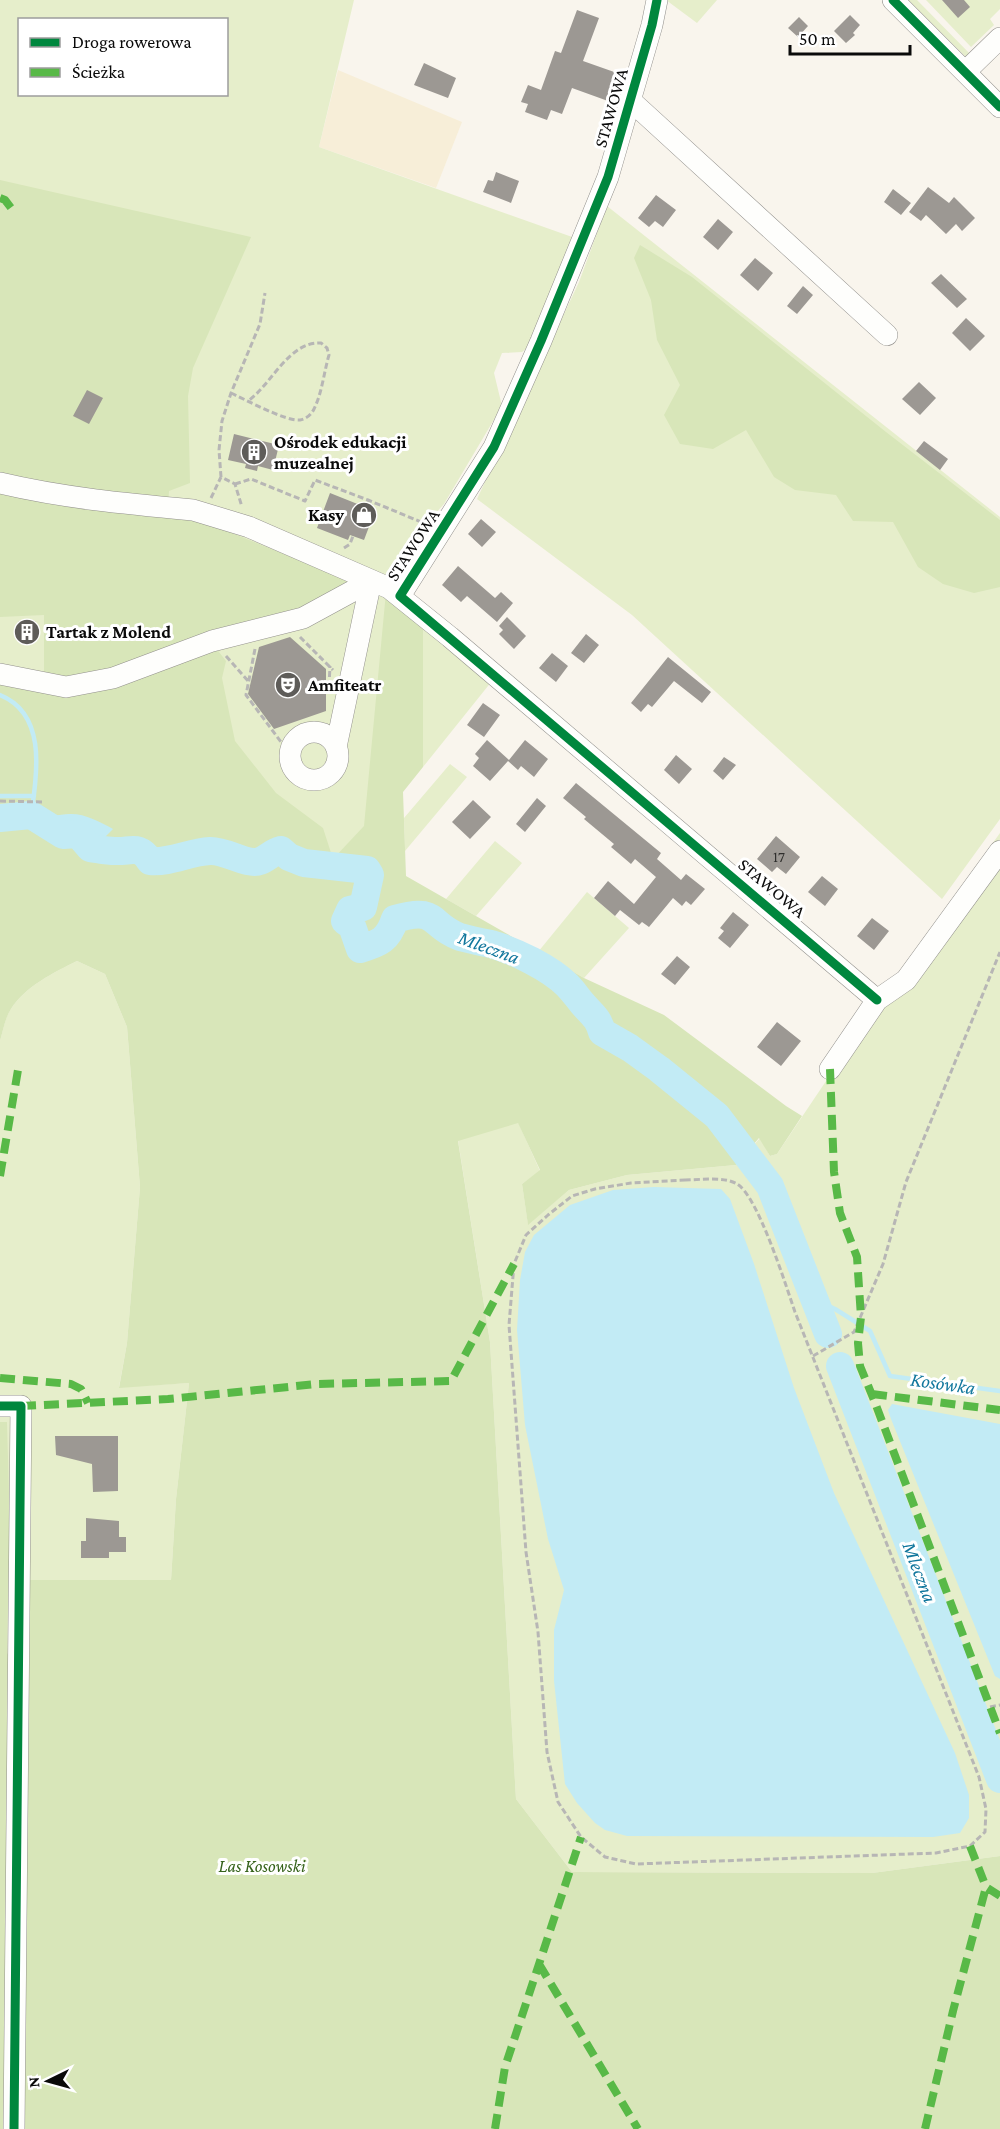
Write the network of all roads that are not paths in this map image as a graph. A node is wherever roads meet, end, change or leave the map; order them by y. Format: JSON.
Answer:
{"nodes":[{"id":1,"x":657,"y":0,"type":"edge"},
{"id":2,"x":893,"y":0,"type":"edge"},
{"id":3,"x":1000,"y":38,"type":"edge"},
{"id":4,"x":965,"y":72,"type":"junction"},
{"id":5,"x":630,"y":100,"type":"junction"},
{"id":6,"x":1000,"y":106,"type":"edge"},
{"id":7,"x":887,"y":335,"type":"dead end"},
{"id":8,"x":0,"y":483,"type":"edge"},
{"id":9,"x":371,"y":581,"type":"junction"},
{"id":10,"x":400,"y":596,"type":"junction"},
{"id":11,"x":0,"y":674,"type":"edge"},
{"id":12,"x":336,"y":747,"type":"junction"},
{"id":13,"x":1000,"y":851,"type":"edge"},
{"id":14,"x":877,"y":1000,"type":"junction"},
{"id":15,"x":830,"y":1069,"type":"dead end"},
{"id":16,"x":0,"y":1406,"type":"edge"},
{"id":17,"x":8,"y":1898,"type":"edge"},
{"id":18,"x":14,"y":2129,"type":"edge"}],
"edges":[{"from":1,"to":5,"type":"street","name":"STAWOWA"},
{"from":2,"to":4,"type":"street"},
{"from":3,"to":4,"type":"street"},
{"from":4,"to":6,"type":"street"},
{"from":5,"to":7,"type":"street"},
{"from":5,"to":10,"type":"street","name":"STAWOWA"},
{"from":8,"to":9,"type":"street"},
{"from":9,"to":10,"type":"street"},
{"from":9,"to":11,"type":"street"},
{"from":9,"to":12,"type":"street"},
{"from":10,"to":14,"type":"street","name":"STAWOWA"},
{"from":12,"to":12,"type":"street"},
{"from":13,"to":14,"type":"street"},
{"from":14,"to":15,"type":"street"},
{"from":16,"to":17,"type":"street"},
{"from":17,"to":18,"type":"street"}]}
